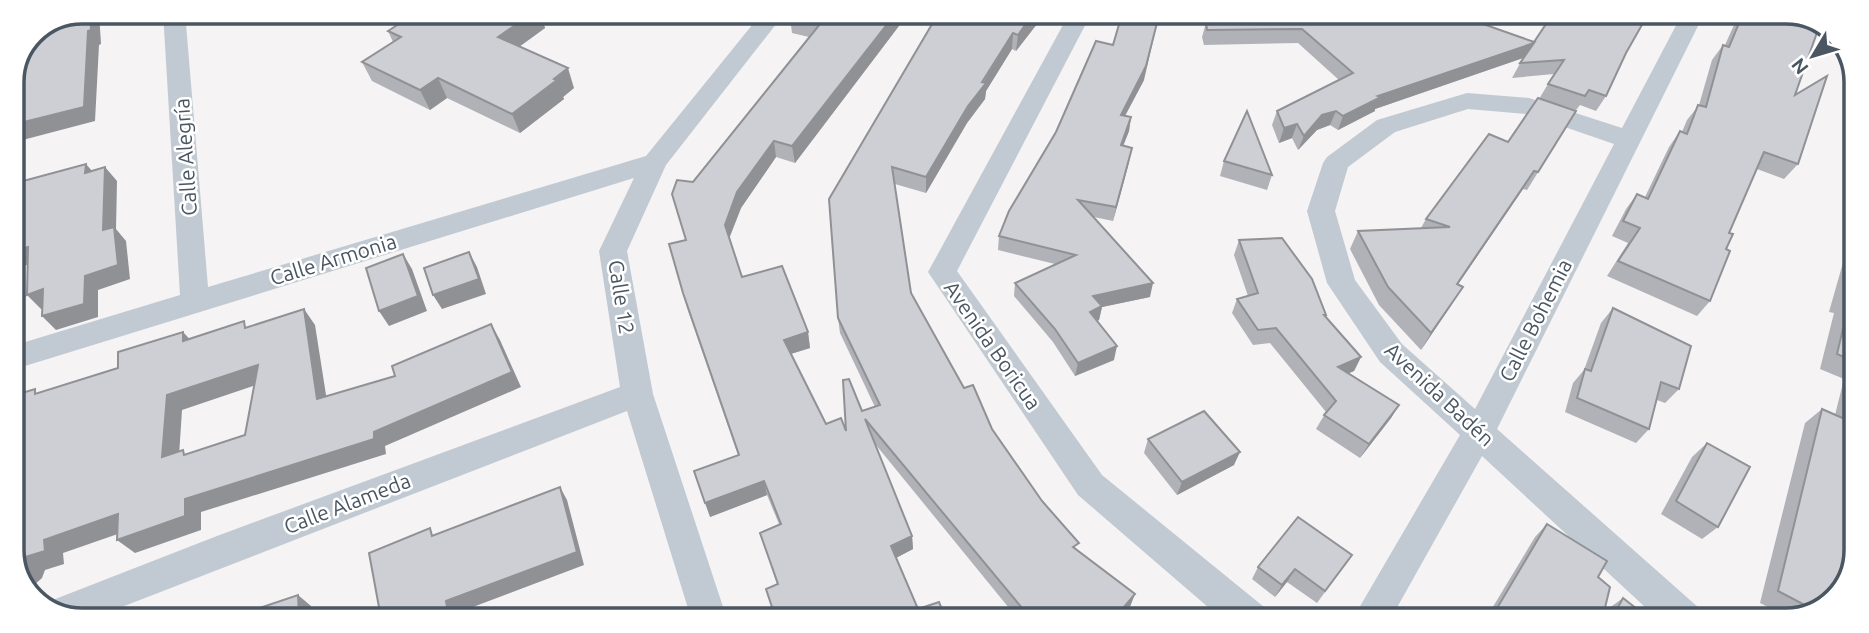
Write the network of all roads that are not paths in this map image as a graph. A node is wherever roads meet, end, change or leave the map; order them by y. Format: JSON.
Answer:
{"nodes":[{"id":1,"x":175,"y":24,"type":"edge"},
{"id":2,"x":765,"y":24,"type":"edge"},
{"id":3,"x":1075,"y":24,"type":"edge"},
{"id":4,"x":1688,"y":24,"type":"edge"},
{"id":5,"x":1627,"y":139,"type":"junction"},
{"id":6,"x":655,"y":162,"type":"junction"},
{"id":7,"x":195,"y":302,"type":"junction"},
{"id":8,"x":25,"y":354,"type":"edge"},
{"id":9,"x":638,"y":394,"type":"junction"},
{"id":10,"x":1479,"y":432,"type":"junction"},
{"id":11,"x":77,"y":607,"type":"edge"},
{"id":12,"x":706,"y":608,"type":"edge"},
{"id":13,"x":1237,"y":608,"type":"edge"},
{"id":14,"x":1377,"y":608,"type":"edge"},
{"id":15,"x":1672,"y":608,"type":"edge"}],
"edges":[{"from":1,"to":7,"type":"street","name":"Calle Alegría"},
{"from":2,"to":6,"type":"street","name":"Calle 12"},
{"from":3,"to":13,"type":"street","name":"Avenida Boricua"},
{"from":4,"to":5,"type":"street","name":"Calle Bohemia"},
{"from":5,"to":10,"type":"street","name":"Calle Bohemia"},
{"from":5,"to":10,"type":"street","name":"Avenida Badén"},
{"from":6,"to":7,"type":"street","name":"Calle Armonia"},
{"from":6,"to":9,"type":"street","name":"Calle 12"},
{"from":7,"to":8,"type":"street","name":"Calle Armonia"},
{"from":9,"to":11,"type":"street","name":"Calle Alameda"},
{"from":9,"to":12,"type":"street","name":"Calle 12"},
{"from":10,"to":14,"type":"street","name":"Calle Bohemia"},
{"from":10,"to":15,"type":"street","name":"Avenida Badén"}]}
